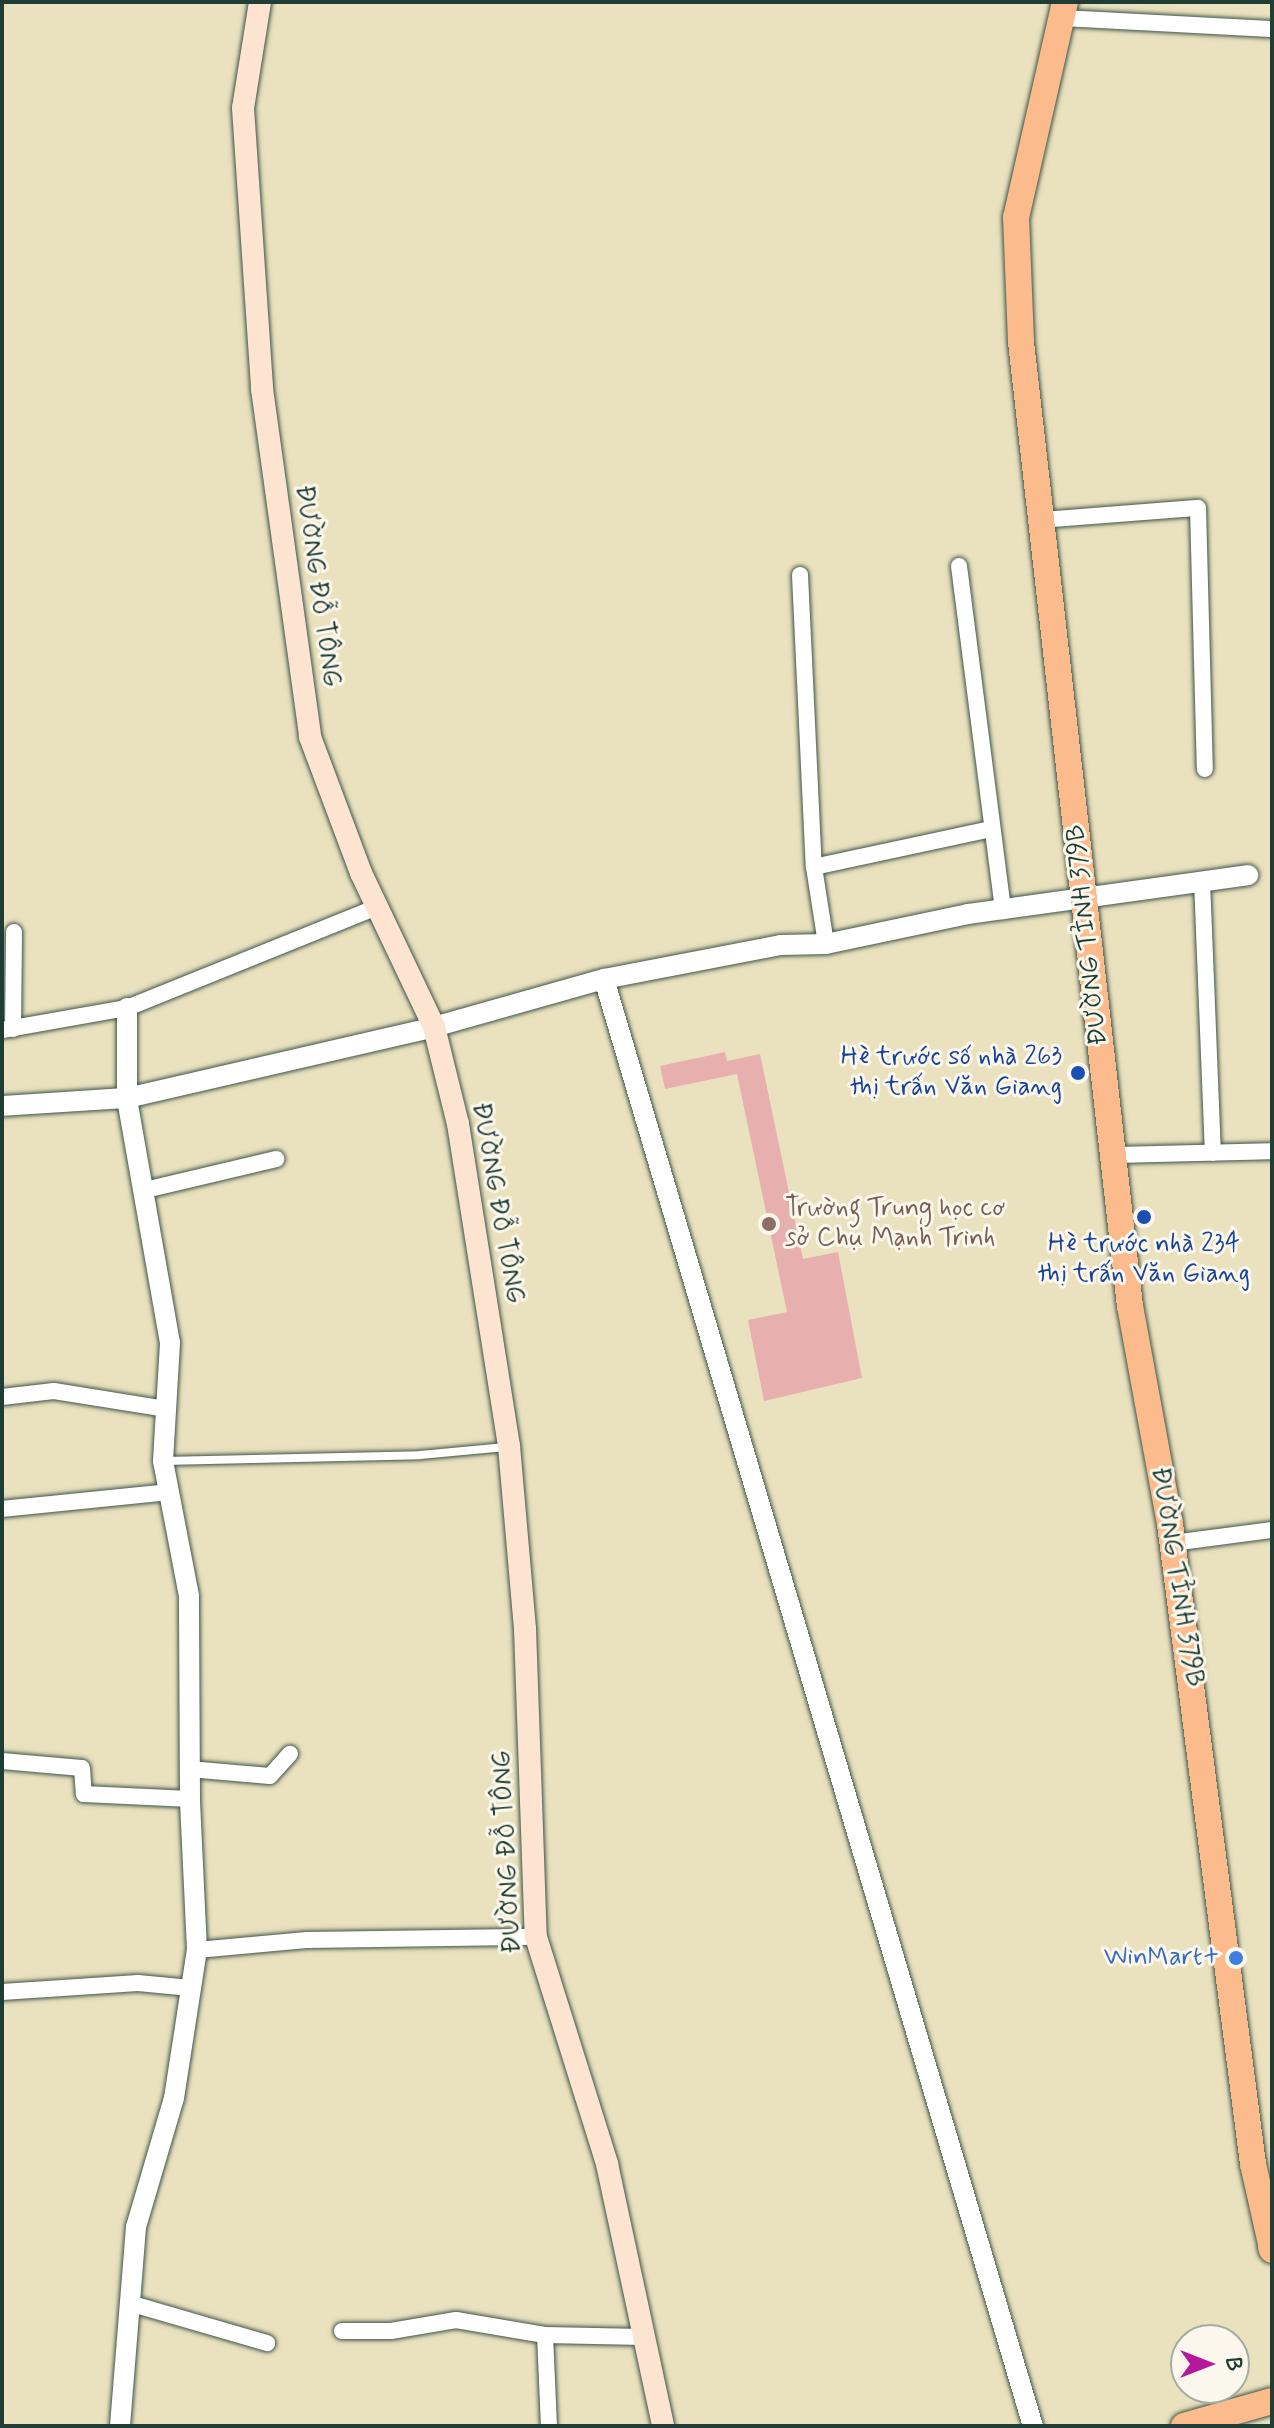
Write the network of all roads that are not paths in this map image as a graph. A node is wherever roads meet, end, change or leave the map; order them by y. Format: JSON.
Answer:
{"nodes":[{"id":1,"x":260,"y":2,"type":"edge"},
{"id":2,"x":1063,"y":10,"type":"edge"},
{"id":3,"x":1272,"y":29,"type":"edge"},
{"id":4,"x":1041,"y":520,"type":"junction"},
{"id":5,"x":959,"y":566,"type":"dead end"},
{"id":6,"x":800,"y":575,"type":"dead end"},
{"id":7,"x":1205,"y":769,"type":"dead end"},
{"id":8,"x":992,"y":829,"type":"junction"},
{"id":9,"x":814,"y":867,"type":"junction"},
{"id":10,"x":1248,"y":875,"type":"dead end"},
{"id":11,"x":1202,"y":881,"type":"junction"},
{"id":12,"x":1084,"y":899,"type":"junction"},
{"id":13,"x":377,"y":907,"type":"junction"},
{"id":14,"x":1003,"y":911,"type":"junction"},
{"id":15,"x":14,"y":932,"type":"dead end"},
{"id":16,"x":826,"y":944,"type":"junction"},
{"id":17,"x":604,"y":979,"type":"junction"},
{"id":18,"x":127,"y":1008,"type":"junction"},
{"id":19,"x":434,"y":1027,"type":"junction"},
{"id":20,"x":8,"y":1030,"type":"edge"},
{"id":21,"x":127,"y":1098,"type":"junction"},
{"id":22,"x":2,"y":1106,"type":"edge"},
{"id":23,"x":1213,"y":1153,"type":"junction"},
{"id":24,"x":1272,"y":1154,"type":"edge"},
{"id":25,"x":1113,"y":1155,"type":"junction"},
{"id":26,"x":276,"y":1159,"type":"dead end"},
{"id":27,"x":145,"y":1190,"type":"junction"},
{"id":28,"x":2,"y":1397,"type":"edge"},
{"id":29,"x":166,"y":1409,"type":"junction"},
{"id":30,"x":509,"y":1446,"type":"junction"},
{"id":31,"x":163,"y":1461,"type":"junction"},
{"id":32,"x":169,"y":1492,"type":"junction"},
{"id":33,"x":2,"y":1509,"type":"edge"},
{"id":34,"x":1272,"y":1530,"type":"edge"},
{"id":35,"x":1173,"y":1543,"type":"junction"},
{"id":36,"x":290,"y":1754,"type":"dead end"},
{"id":37,"x":2,"y":1761,"type":"edge"},
{"id":38,"x":189,"y":1769,"type":"junction"},
{"id":39,"x":190,"y":1799,"type":"junction"},
{"id":40,"x":536,"y":1937,"type":"junction"},
{"id":41,"x":197,"y":1950,"type":"junction"},
{"id":42,"x":191,"y":1988,"type":"junction"},
{"id":43,"x":2,"y":1992,"type":"edge"},
{"id":44,"x":1272,"y":2248,"type":"edge"},
{"id":45,"x":129,"y":2303,"type":"junction"},
{"id":46,"x":342,"y":2331,"type":"dead end"},
{"id":47,"x":545,"y":2335,"type":"junction"},
{"id":48,"x":644,"y":2337,"type":"junction"},
{"id":49,"x":267,"y":2343,"type":"dead end"},
{"id":50,"x":1272,"y":2401,"type":"edge"},
{"id":51,"x":120,"y":2426,"type":"edge"},
{"id":52,"x":549,"y":2426,"type":"edge"},
{"id":53,"x":663,"y":2426,"type":"edge"},
{"id":54,"x":1033,"y":2426,"type":"edge"},
{"id":55,"x":1184,"y":2426,"type":"edge"}],
"edges":[{"from":1,"to":13,"type":"main road","name":"ĐƯỜNG ĐỖ TÔNG"},
{"from":2,"to":3,"type":"street"},
{"from":2,"to":4,"type":"main road","name":"ĐƯỜNG TỈNH 379B"},
{"from":4,"to":7,"type":"street"},
{"from":4,"to":12,"type":"main road","name":"ĐƯỜNG TỈNH 379B"},
{"from":5,"to":8,"type":"street"},
{"from":6,"to":9,"type":"street"},
{"from":8,"to":9,"type":"street"},
{"from":8,"to":14,"type":"street"},
{"from":9,"to":16,"type":"street"},
{"from":10,"to":11,"type":"street"},
{"from":11,"to":12,"type":"street"},
{"from":11,"to":23,"type":"street"},
{"from":12,"to":14,"type":"street"},
{"from":12,"to":25,"type":"main road","name":"ĐƯỜNG TỈNH 379B"},
{"from":13,"to":18,"type":"street"},
{"from":13,"to":19,"type":"main road","name":"ĐƯỜNG ĐỖ TÔNG"},
{"from":14,"to":16,"type":"street"},
{"from":15,"to":20,"type":"street"},
{"from":16,"to":17,"type":"street"},
{"from":17,"to":19,"type":"street"},
{"from":17,"to":54,"type":"street"},
{"from":18,"to":20,"type":"street"},
{"from":18,"to":21,"type":"street"},
{"from":19,"to":21,"type":"street"},
{"from":19,"to":30,"type":"main road","name":"ĐƯỜNG ĐỖ TÔNG"},
{"from":21,"to":22,"type":"street"},
{"from":21,"to":27,"type":"street"},
{"from":23,"to":24,"type":"street"},
{"from":23,"to":25,"type":"street"},
{"from":25,"to":35,"type":"main road","name":"ĐƯỜNG TỈNH 379B"},
{"from":26,"to":27,"type":"street"},
{"from":27,"to":29,"type":"street"},
{"from":28,"to":29,"type":"street"},
{"from":29,"to":31,"type":"street"},
{"from":30,"to":31,"type":"lane"},
{"from":30,"to":40,"type":"main road","name":"ĐƯỜNG ĐỖ TÔNG"},
{"from":31,"to":32,"type":"street"},
{"from":32,"to":33,"type":"street"},
{"from":32,"to":38,"type":"street"},
{"from":34,"to":35,"type":"street"},
{"from":35,"to":44,"type":"main road","name":"ĐƯỜNG TỈNH 379B"},
{"from":36,"to":38,"type":"street"},
{"from":37,"to":39,"type":"street"},
{"from":38,"to":39,"type":"street"},
{"from":39,"to":41,"type":"street"},
{"from":40,"to":41,"type":"street"},
{"from":40,"to":48,"type":"main road","name":"ĐƯỜNG ĐỖ TÔNG"},
{"from":41,"to":42,"type":"street"},
{"from":42,"to":43,"type":"street"},
{"from":42,"to":45,"type":"street"},
{"from":45,"to":49,"type":"street"},
{"from":45,"to":51,"type":"street"},
{"from":46,"to":47,"type":"street"},
{"from":47,"to":48,"type":"street"},
{"from":47,"to":52,"type":"street"},
{"from":48,"to":53,"type":"main road","name":"ĐƯỜNG ĐỖ TÔNG"},
{"from":50,"to":55,"type":"main road"}]}
